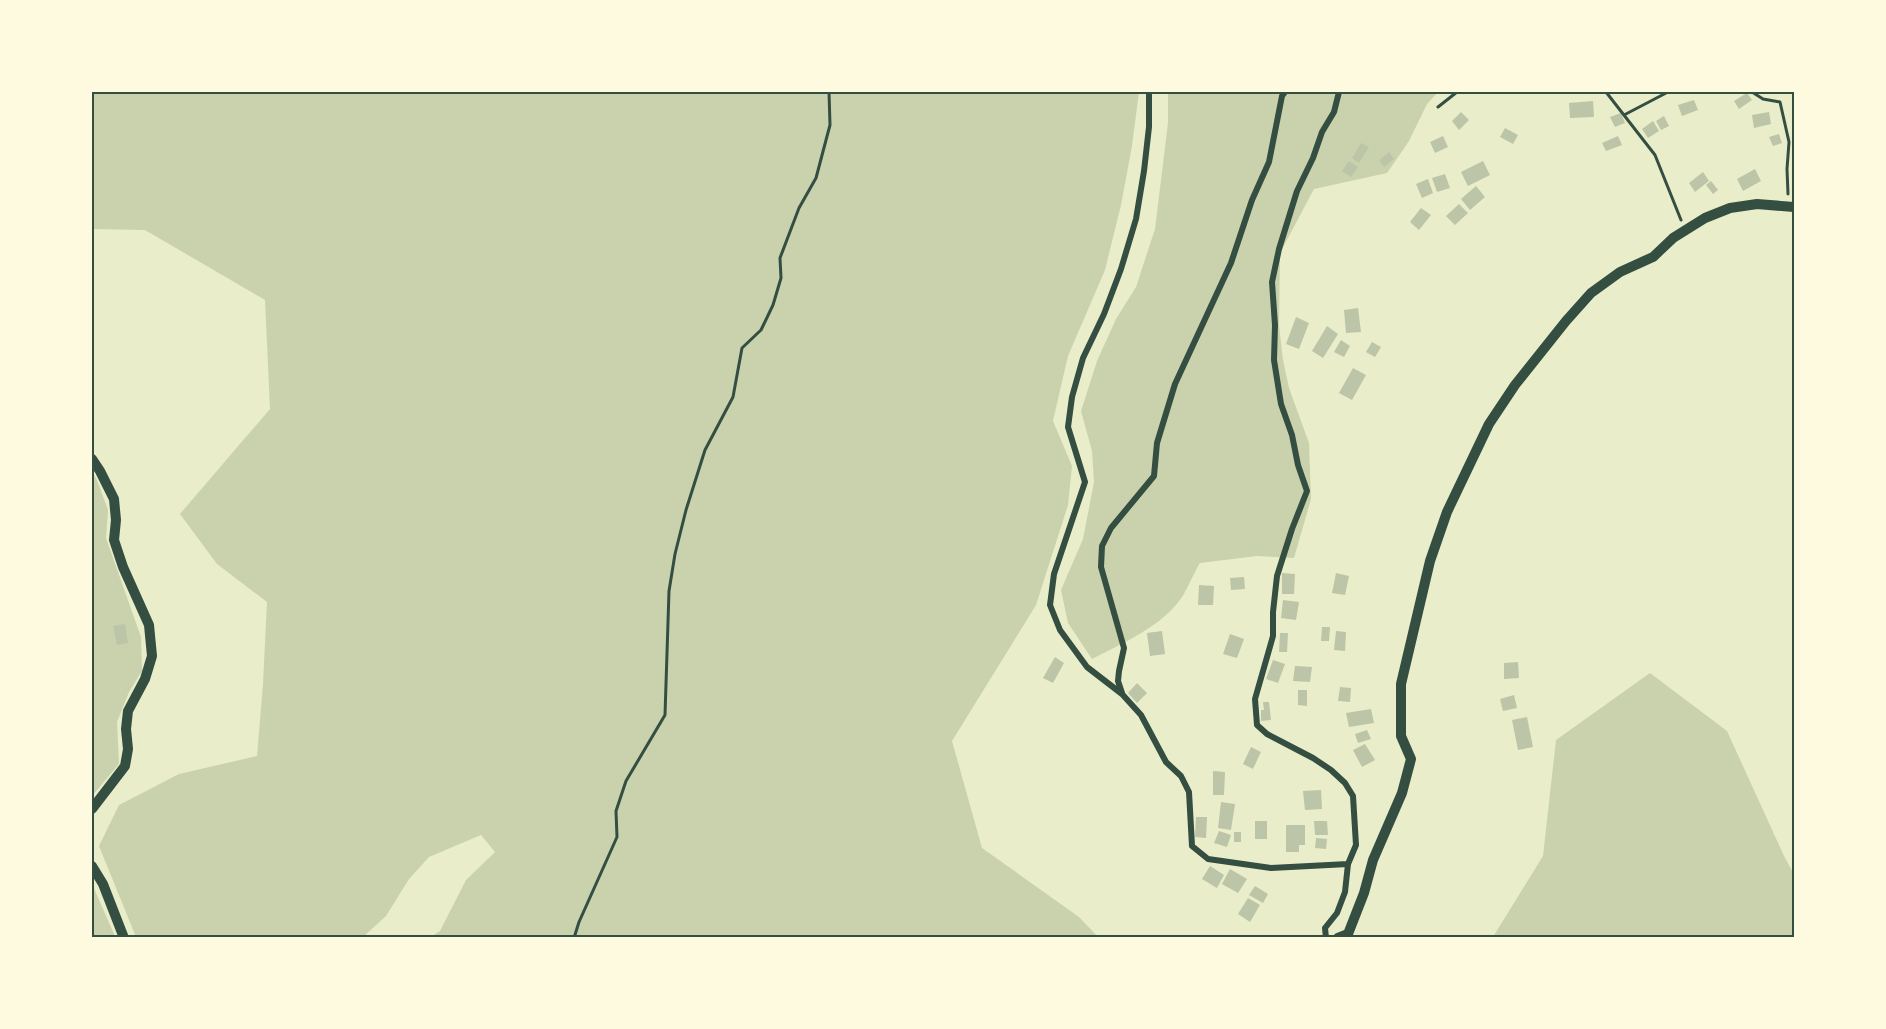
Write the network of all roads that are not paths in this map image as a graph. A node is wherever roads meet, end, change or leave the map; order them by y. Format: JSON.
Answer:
{"nodes":[{"id":1,"x":1149,"y":92,"type":"edge"},
{"id":2,"x":1285,"y":92,"type":"edge"},
{"id":3,"x":1339,"y":92,"type":"edge"},
{"id":4,"x":1792,"y":207,"type":"edge"},
{"id":5,"x":92,"y":459,"type":"edge"},
{"id":6,"x":1122,"y":694,"type":"junction"},
{"id":7,"x":92,"y":809,"type":"edge"},
{"id":8,"x":1348,"y":864,"type":"junction"},
{"id":9,"x":92,"y":866,"type":"edge"},
{"id":10,"x":1345,"y":936,"type":"edge"},
{"id":11,"x":124,"y":938,"type":"edge"},
{"id":12,"x":1326,"y":938,"type":"edge"}],
"edges":[{"from":1,"to":6,"type":"street"},
{"from":2,"to":6,"type":"street"},
{"from":3,"to":8,"type":"street"},
{"from":4,"to":10,"type":"street"},
{"from":5,"to":7,"type":"street"},
{"from":6,"to":8,"type":"street"},
{"from":8,"to":12,"type":"street"},
{"from":9,"to":11,"type":"street"}]}
